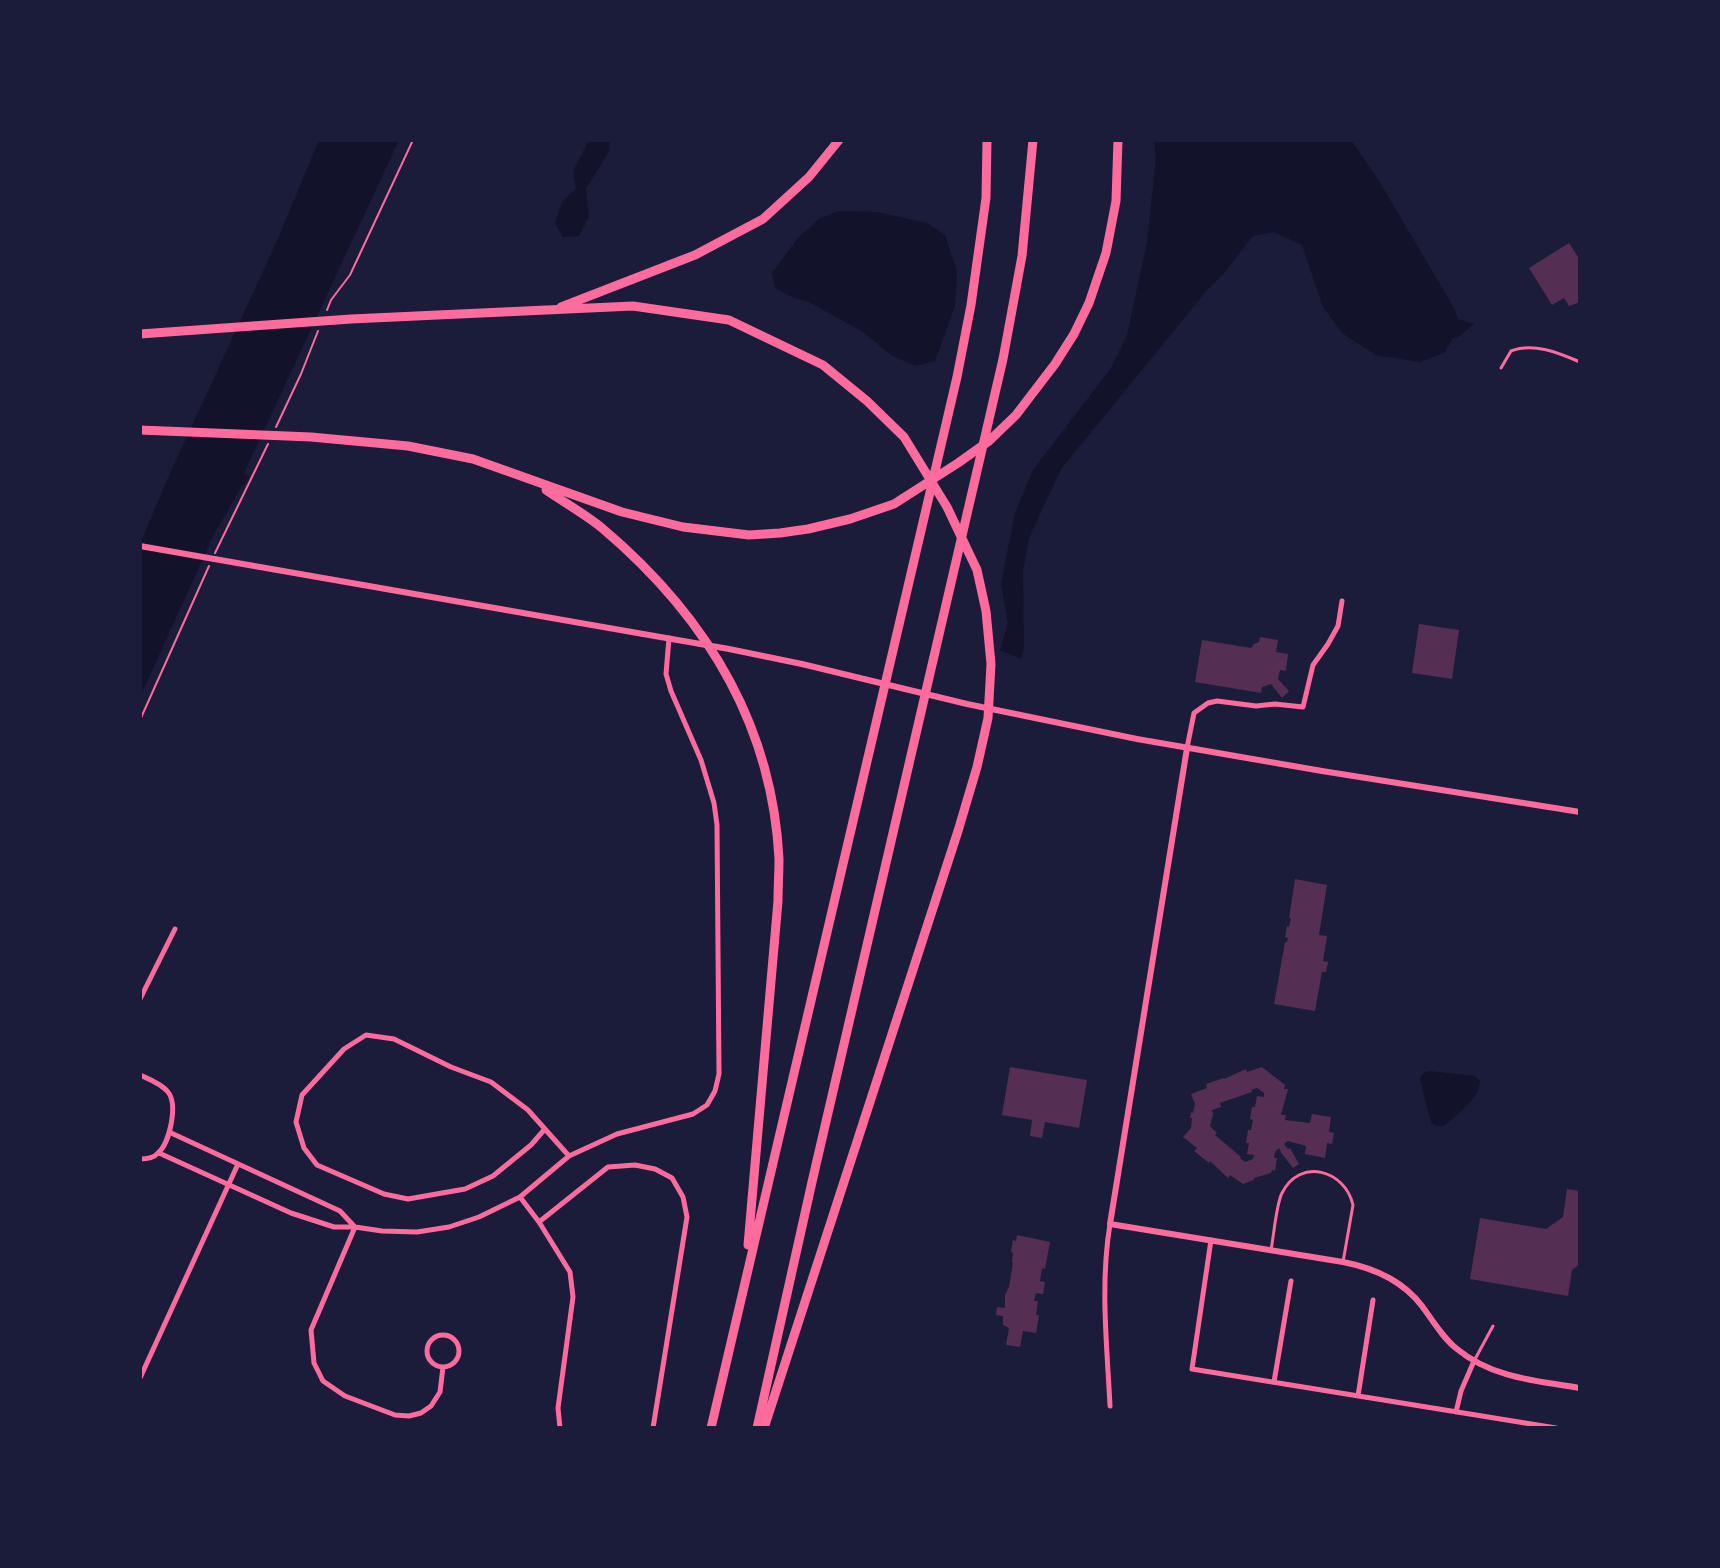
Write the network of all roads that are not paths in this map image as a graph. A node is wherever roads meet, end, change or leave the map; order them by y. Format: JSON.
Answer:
{"nodes":[{"id":1,"x":839,"y":140,"type":"edge"},
{"id":2,"x":987,"y":140,"type":"edge"},
{"id":3,"x":1033,"y":140,"type":"edge"},
{"id":4,"x":1118,"y":140,"type":"edge"},
{"id":5,"x":554,"y":309,"type":"junction"},
{"id":6,"x":140,"y":334,"type":"edge"},
{"id":7,"x":1580,"y":362,"type":"edge"},
{"id":8,"x":1501,"y":368,"type":"dead end"},
{"id":9,"x":142,"y":430,"type":"edge"},
{"id":10,"x":534,"y":482,"type":"junction"},
{"id":11,"x":140,"y":546,"type":"edge"},
{"id":12,"x":1342,"y":601,"type":"dead end"},
{"id":13,"x":669,"y":638,"type":"junction"},
{"id":14,"x":1187,"y":748,"type":"junction"},
{"id":15,"x":1580,"y":812,"type":"edge"},
{"id":16,"x":175,"y":929,"type":"dead end"},
{"id":17,"x":140,"y":999,"type":"edge"},
{"id":18,"x":140,"y":1075,"type":"edge"},
{"id":19,"x":544,"y":1130,"type":"junction"},
{"id":20,"x":169,"y":1132,"type":"junction"},
{"id":21,"x":159,"y":1153,"type":"junction"},
{"id":22,"x":569,"y":1156,"type":"junction"},
{"id":23,"x":140,"y":1159,"type":"edge"},
{"id":24,"x":238,"y":1164,"type":"junction"},
{"id":25,"x":229,"y":1185,"type":"junction"},
{"id":26,"x":520,"y":1197,"type":"junction"},
{"id":27,"x":539,"y":1222,"type":"junction"},
{"id":28,"x":1110,"y":1224,"type":"junction"},
{"id":29,"x":355,"y":1227,"type":"junction"},
{"id":30,"x":1211,"y":1240,"type":"junction"},
{"id":31,"x":1271,"y":1250,"type":"junction"},
{"id":32,"x":1343,"y":1262,"type":"junction"},
{"id":33,"x":746,"y":1276,"type":"junction"},
{"id":34,"x":1291,"y":1281,"type":"dead end"},
{"id":35,"x":1373,"y":1300,"type":"dead end"},
{"id":36,"x":1493,"y":1326,"type":"dead end"},
{"id":37,"x":1474,"y":1361,"type":"junction"},
{"id":38,"x":443,"y":1367,"type":"junction"},
{"id":39,"x":140,"y":1378,"type":"edge"},
{"id":40,"x":1274,"y":1382,"type":"junction"},
{"id":41,"x":1580,"y":1388,"type":"edge"},
{"id":42,"x":1358,"y":1396,"type":"junction"},
{"id":43,"x":1110,"y":1406,"type":"dead end"},
{"id":44,"x":1456,"y":1413,"type":"junction"},
{"id":45,"x":560,"y":1428,"type":"edge"},
{"id":46,"x":653,"y":1428,"type":"edge"},
{"id":47,"x":711,"y":1428,"type":"edge"},
{"id":48,"x":757,"y":1428,"type":"edge"},
{"id":49,"x":764,"y":1428,"type":"edge"},
{"id":50,"x":1556,"y":1428,"type":"edge"}],
"edges":[{"from":1,"to":5,"type":"highway"},
{"from":2,"to":33,"type":"highway"},
{"from":3,"to":48,"type":"highway"},
{"from":4,"to":10,"type":"highway"},
{"from":5,"to":6,"type":"highway"},
{"from":5,"to":49,"type":"highway"},
{"from":7,"to":8,"type":"lane"},
{"from":9,"to":10,"type":"highway"},
{"from":10,"to":33,"type":"highway"},
{"from":11,"to":13,"type":"street"},
{"from":12,"to":14,"type":"street"},
{"from":13,"to":14,"type":"street"},
{"from":13,"to":22,"type":"street"},
{"from":14,"to":15,"type":"street"},
{"from":14,"to":28,"type":"street"},
{"from":16,"to":17,"type":"street"},
{"from":18,"to":20,"type":"street"},
{"from":19,"to":19,"type":"street"},
{"from":19,"to":22,"type":"street"},
{"from":20,"to":21,"type":"street"},
{"from":20,"to":24,"type":"street"},
{"from":21,"to":23,"type":"street"},
{"from":21,"to":25,"type":"street"},
{"from":22,"to":26,"type":"street"},
{"from":24,"to":25,"type":"street"},
{"from":24,"to":29,"type":"street"},
{"from":25,"to":29,"type":"street"},
{"from":25,"to":39,"type":"street"},
{"from":26,"to":27,"type":"street"},
{"from":26,"to":29,"type":"street"},
{"from":27,"to":45,"type":"street"},
{"from":27,"to":46,"type":"street"},
{"from":28,"to":30,"type":"street"},
{"from":28,"to":43,"type":"street"},
{"from":29,"to":38,"type":"street"},
{"from":30,"to":31,"type":"street"},
{"from":30,"to":40,"type":"street"},
{"from":31,"to":32,"type":"street"},
{"from":31,"to":32,"type":"lane"},
{"from":32,"to":37,"type":"street"},
{"from":33,"to":47,"type":"highway"},
{"from":34,"to":40,"type":"street"},
{"from":35,"to":42,"type":"street"},
{"from":36,"to":37,"type":"lane"},
{"from":37,"to":41,"type":"street"},
{"from":37,"to":44,"type":"street"},
{"from":38,"to":38,"type":"street"},
{"from":40,"to":42,"type":"street"},
{"from":42,"to":44,"type":"street"},
{"from":44,"to":50,"type":"street"}]}
